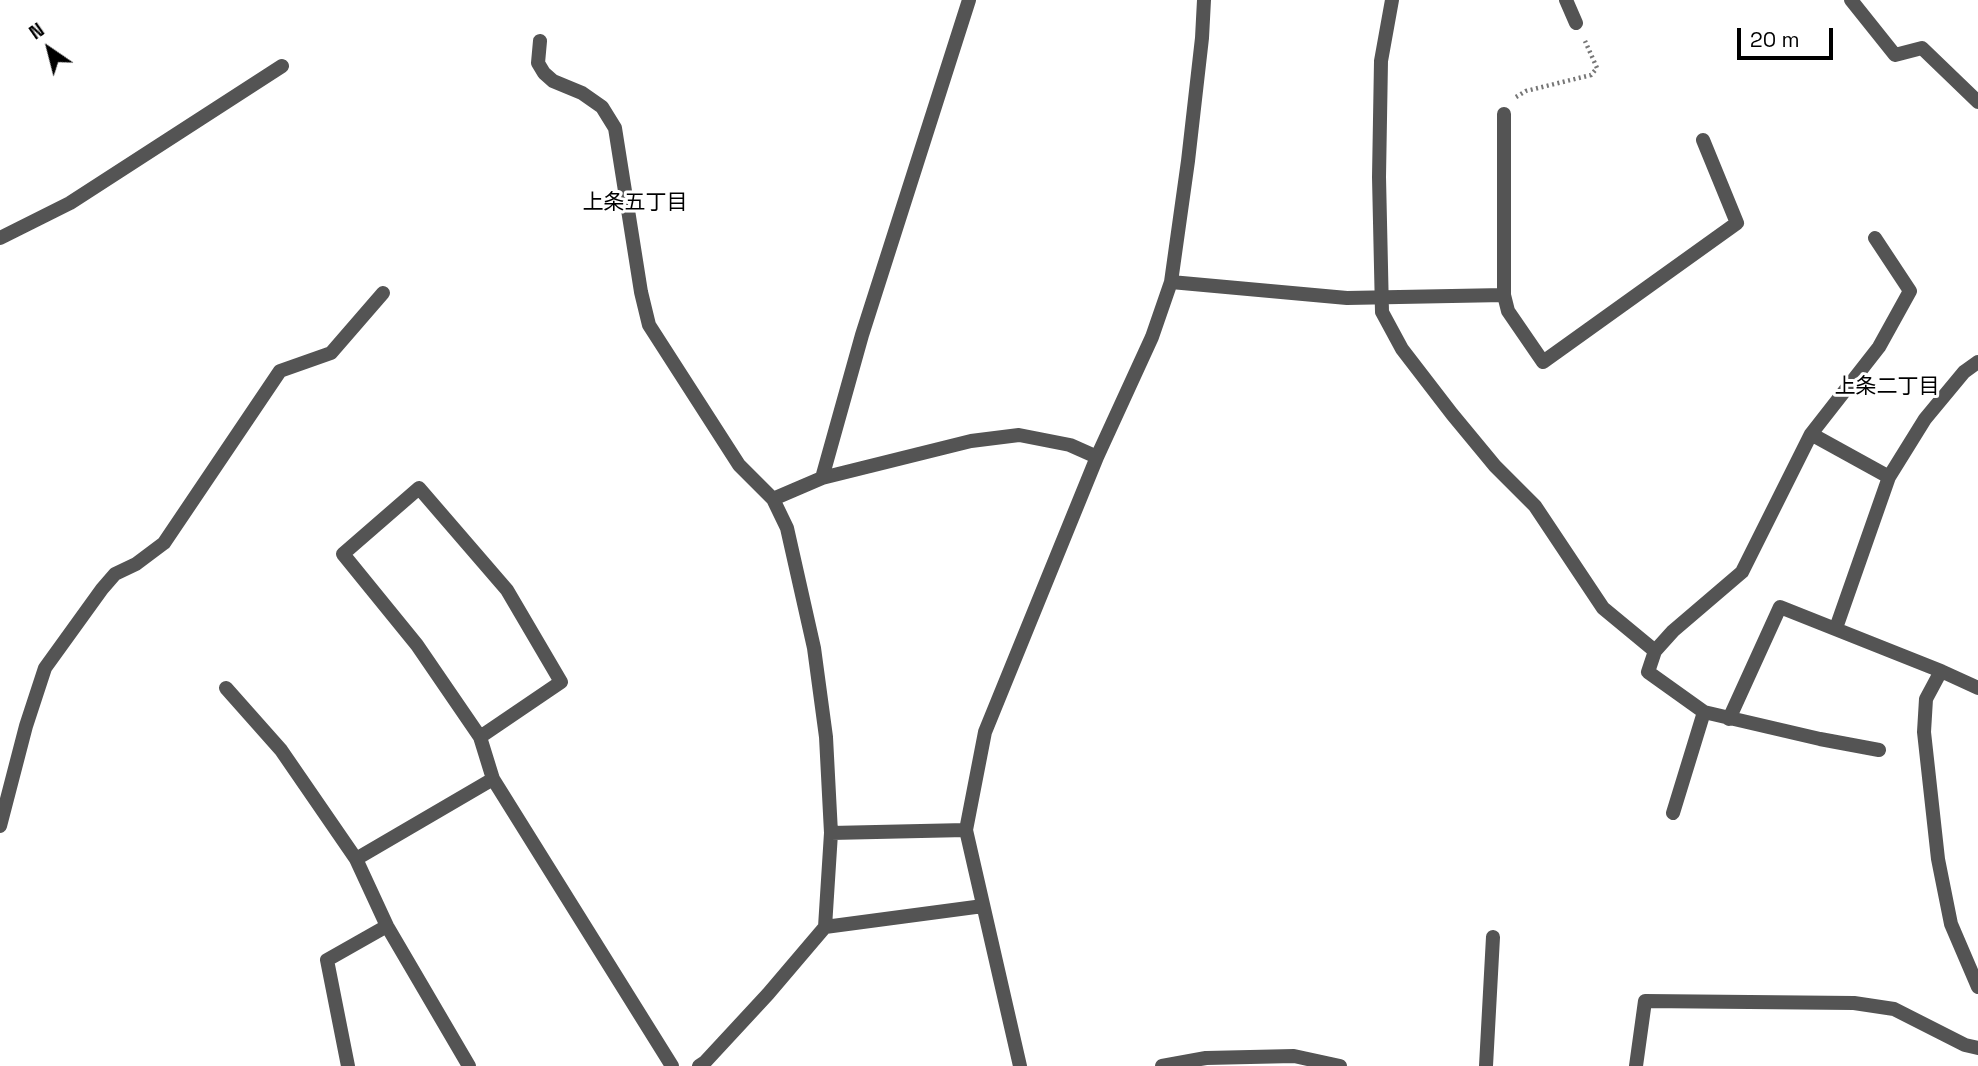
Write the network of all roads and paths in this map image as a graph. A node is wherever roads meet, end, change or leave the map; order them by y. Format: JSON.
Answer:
{"nodes":[{"id":1,"x":969,"y":0,"type":"edge"},
{"id":2,"x":1204,"y":0,"type":"edge"},
{"id":3,"x":1392,"y":0,"type":"edge"},
{"id":4,"x":1566,"y":0,"type":"edge"},
{"id":5,"x":1851,"y":0,"type":"edge"},
{"id":6,"x":1576,"y":23,"type":"joint"},
{"id":7,"x":540,"y":41,"type":"dead end"},
{"id":8,"x":282,"y":66,"type":"dead end"},
{"id":9,"x":1978,"y":102,"type":"edge"},
{"id":10,"x":1504,"y":114,"type":"joint"},
{"id":11,"x":1703,"y":140,"type":"dead end"},
{"id":12,"x":0,"y":238,"type":"edge"},
{"id":13,"x":1875,"y":238,"type":"dead end"},
{"id":14,"x":1171,"y":282,"type":"junction"},
{"id":15,"x":383,"y":293,"type":"dead end"},
{"id":16,"x":1504,"y":296,"type":"junction"},
{"id":17,"x":1381,"y":297,"type":"junction"},
{"id":18,"x":1978,"y":362,"type":"edge"},
{"id":19,"x":1811,"y":434,"type":"junction"},
{"id":20,"x":1097,"y":457,"type":"junction"},
{"id":21,"x":1889,"y":477,"type":"junction"},
{"id":22,"x":822,"y":478,"type":"junction"},
{"id":23,"x":774,"y":499,"type":"junction"},
{"id":24,"x":1836,"y":628,"type":"junction"},
{"id":25,"x":1655,"y":651,"type":"junction"},
{"id":26,"x":1941,"y":671,"type":"junction"},
{"id":27,"x":226,"y":688,"type":"dead end"},
{"id":28,"x":1978,"y":688,"type":"edge"},
{"id":29,"x":1704,"y":712,"type":"junction"},
{"id":30,"x":1729,"y":719,"type":"junction"},
{"id":31,"x":480,"y":737,"type":"junction"},
{"id":32,"x":1879,"y":750,"type":"dead end"},
{"id":33,"x":493,"y":779,"type":"junction"},
{"id":34,"x":1673,"y":813,"type":"dead end"},
{"id":35,"x":0,"y":826,"type":"edge"},
{"id":36,"x":966,"y":830,"type":"junction"},
{"id":37,"x":831,"y":833,"type":"junction"},
{"id":38,"x":356,"y":859,"type":"junction"},
{"id":39,"x":983,"y":906,"type":"junction"},
{"id":40,"x":387,"y":926,"type":"junction"},
{"id":41,"x":825,"y":927,"type":"junction"},
{"id":42,"x":1493,"y":937,"type":"dead end"},
{"id":43,"x":1978,"y":987,"type":"edge"},
{"id":44,"x":1978,"y":1048,"type":"edge"},
{"id":45,"x":704,"y":1065,"type":"edge"},
{"id":46,"x":348,"y":1066,"type":"edge"},
{"id":47,"x":468,"y":1066,"type":"edge"},
{"id":48,"x":673,"y":1066,"type":"edge"},
{"id":49,"x":1020,"y":1066,"type":"edge"},
{"id":50,"x":1163,"y":1066,"type":"edge"},
{"id":51,"x":1340,"y":1066,"type":"edge"},
{"id":52,"x":1486,"y":1066,"type":"edge"},
{"id":53,"x":1636,"y":1066,"type":"edge"}],
"edges":[{"from":1,"to":22,"type":"street"},
{"from":2,"to":14,"type":"street"},
{"from":3,"to":17,"type":"street"},
{"from":4,"to":6,"type":"street"},
{"from":5,"to":9,"type":"street"},
{"from":6,"to":10,"type":"path"},
{"from":7,"to":23,"type":"street"},
{"from":8,"to":12,"type":"street"},
{"from":10,"to":16,"type":"street"},
{"from":11,"to":16,"type":"street"},
{"from":13,"to":19,"type":"street"},
{"from":14,"to":17,"type":"street"},
{"from":14,"to":20,"type":"street"},
{"from":15,"to":35,"type":"street"},
{"from":16,"to":17,"type":"street"},
{"from":17,"to":25,"type":"street"},
{"from":18,"to":21,"type":"street"},
{"from":19,"to":21,"type":"street"},
{"from":19,"to":25,"type":"street"},
{"from":20,"to":22,"type":"street"},
{"from":20,"to":36,"type":"street"},
{"from":21,"to":24,"type":"street"},
{"from":22,"to":23,"type":"street"},
{"from":23,"to":37,"type":"street"},
{"from":24,"to":26,"type":"street"},
{"from":24,"to":30,"type":"street"},
{"from":25,"to":29,"type":"street"},
{"from":26,"to":28,"type":"street"},
{"from":26,"to":43,"type":"street"},
{"from":27,"to":38,"type":"street"},
{"from":29,"to":30,"type":"street"},
{"from":29,"to":34,"type":"street"},
{"from":30,"to":32,"type":"street"},
{"from":31,"to":31,"type":"street"},
{"from":31,"to":33,"type":"street"},
{"from":33,"to":38,"type":"street"},
{"from":33,"to":48,"type":"street"},
{"from":36,"to":37,"type":"street"},
{"from":36,"to":39,"type":"street"},
{"from":37,"to":41,"type":"street"},
{"from":38,"to":40,"type":"street"},
{"from":39,"to":41,"type":"street"},
{"from":39,"to":49,"type":"street"},
{"from":40,"to":46,"type":"street"},
{"from":40,"to":47,"type":"street"},
{"from":41,"to":45,"type":"street"},
{"from":42,"to":52,"type":"street"},
{"from":44,"to":53,"type":"street"},
{"from":50,"to":51,"type":"street"}]}
